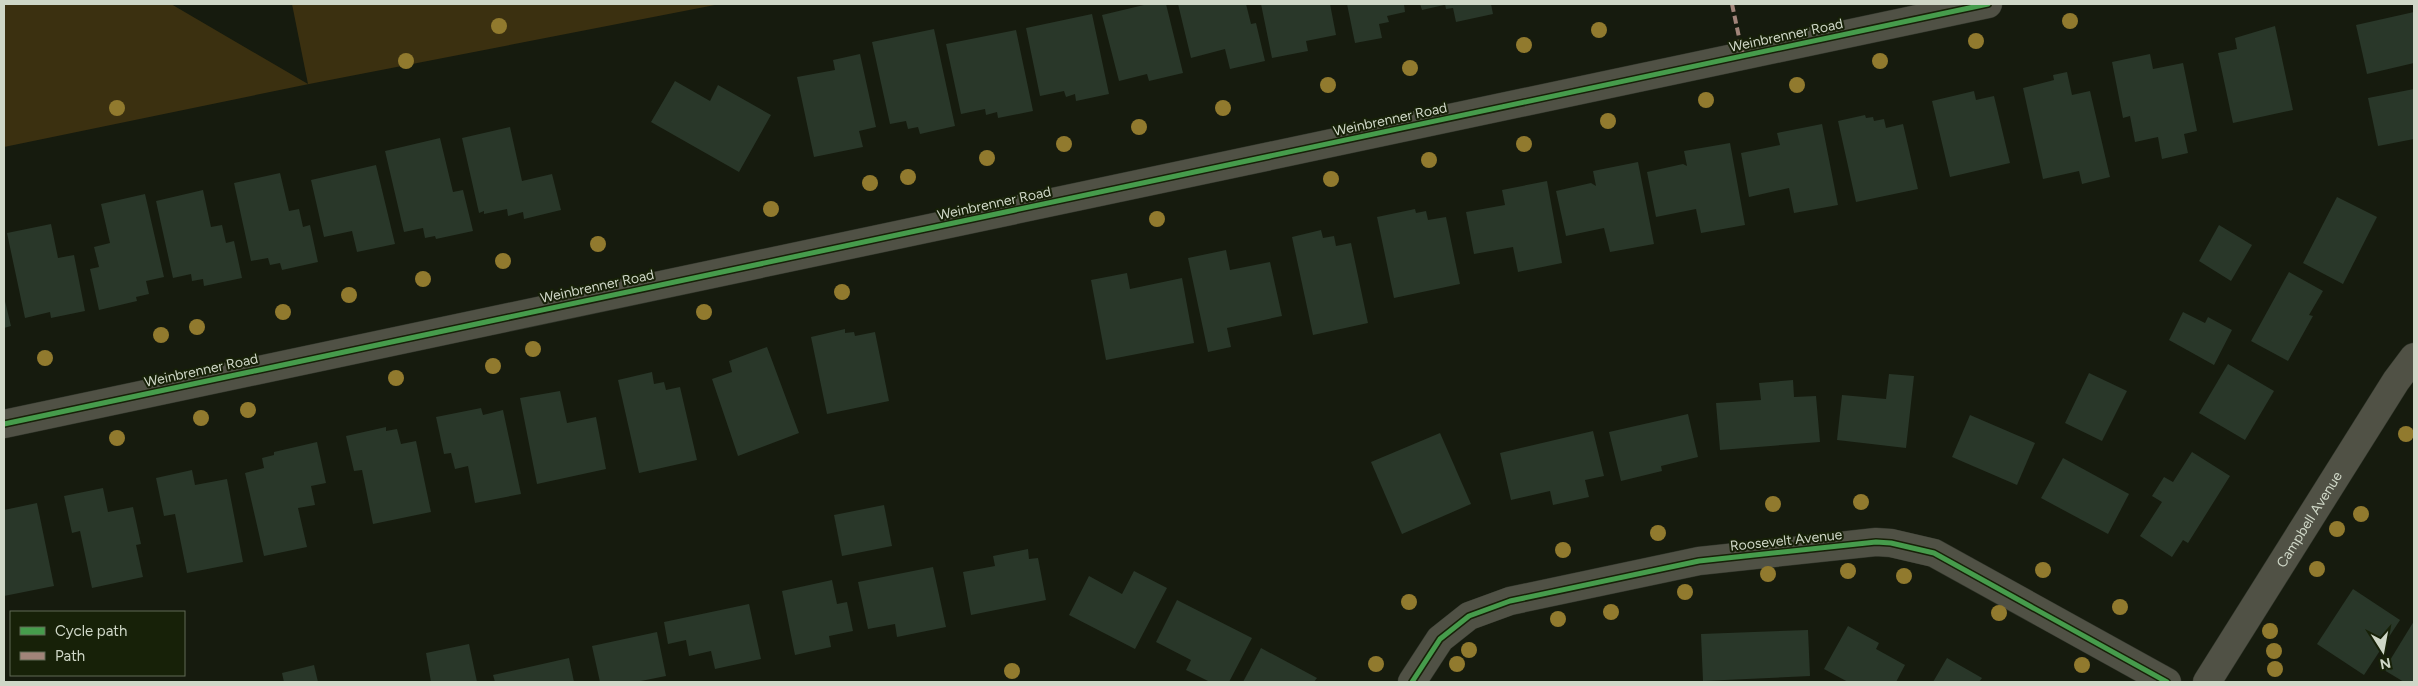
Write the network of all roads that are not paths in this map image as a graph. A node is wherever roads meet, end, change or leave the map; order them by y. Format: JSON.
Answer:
{"nodes":[{"id":1,"x":1988,"y":4,"type":"edge"},
{"id":2,"x":2414,"y":357,"type":"edge"},
{"id":3,"x":4,"y":424,"type":"edge"},
{"id":4,"x":1412,"y":682,"type":"edge"},
{"id":5,"x":2167,"y":682,"type":"edge"},
{"id":6,"x":2208,"y":682,"type":"edge"}],
"edges":[{"from":1,"to":3,"type":"street","name":"Weinbrenner Road"},
{"from":2,"to":6,"type":"street","name":"Campbell Avenue"},
{"from":4,"to":5,"type":"street","name":"Roosevelt Avenue"}]}
